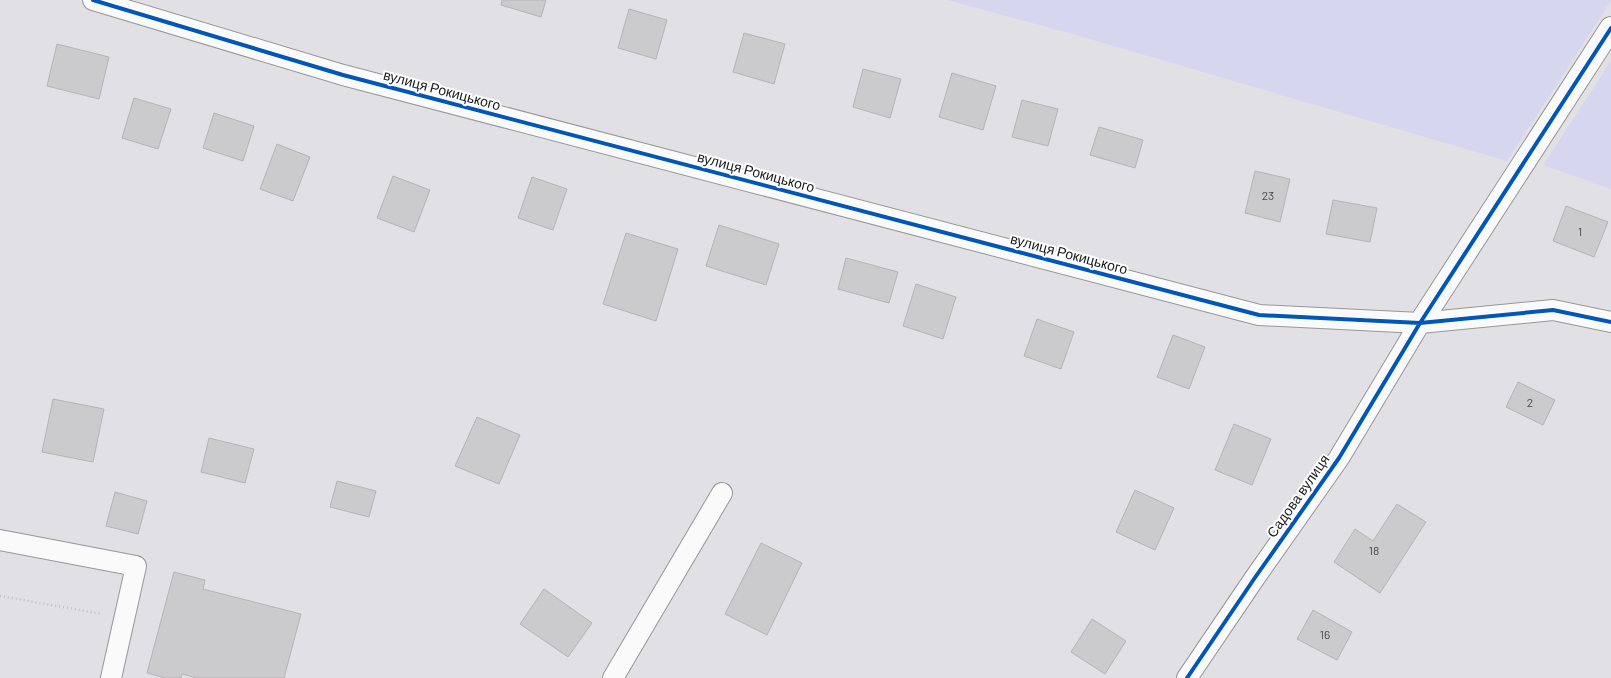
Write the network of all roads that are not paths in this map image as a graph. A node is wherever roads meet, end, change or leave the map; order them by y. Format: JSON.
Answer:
{"nodes":[{"id":1,"x":93,"y":0,"type":"edge"},
{"id":2,"x":1611,"y":28,"type":"edge"},
{"id":3,"x":1611,"y":322,"type":"edge"},
{"id":4,"x":1420,"y":323,"type":"junction"},
{"id":5,"x":722,"y":493,"type":"dead end"},
{"id":6,"x":0,"y":540,"type":"edge"},
{"id":7,"x":111,"y":678,"type":"edge"},
{"id":8,"x":613,"y":678,"type":"edge"},
{"id":9,"x":1187,"y":678,"type":"edge"}],
"edges":[{"from":1,"to":4,"type":"street","name":"вулиця Рокицького"},
{"from":2,"to":4,"type":"street"},
{"from":3,"to":4,"type":"street","name":"вулиця Рокицького"},
{"from":4,"to":9,"type":"street","name":"Садова вулиця"},
{"from":5,"to":8,"type":"street"},
{"from":6,"to":7,"type":"street"}]}
